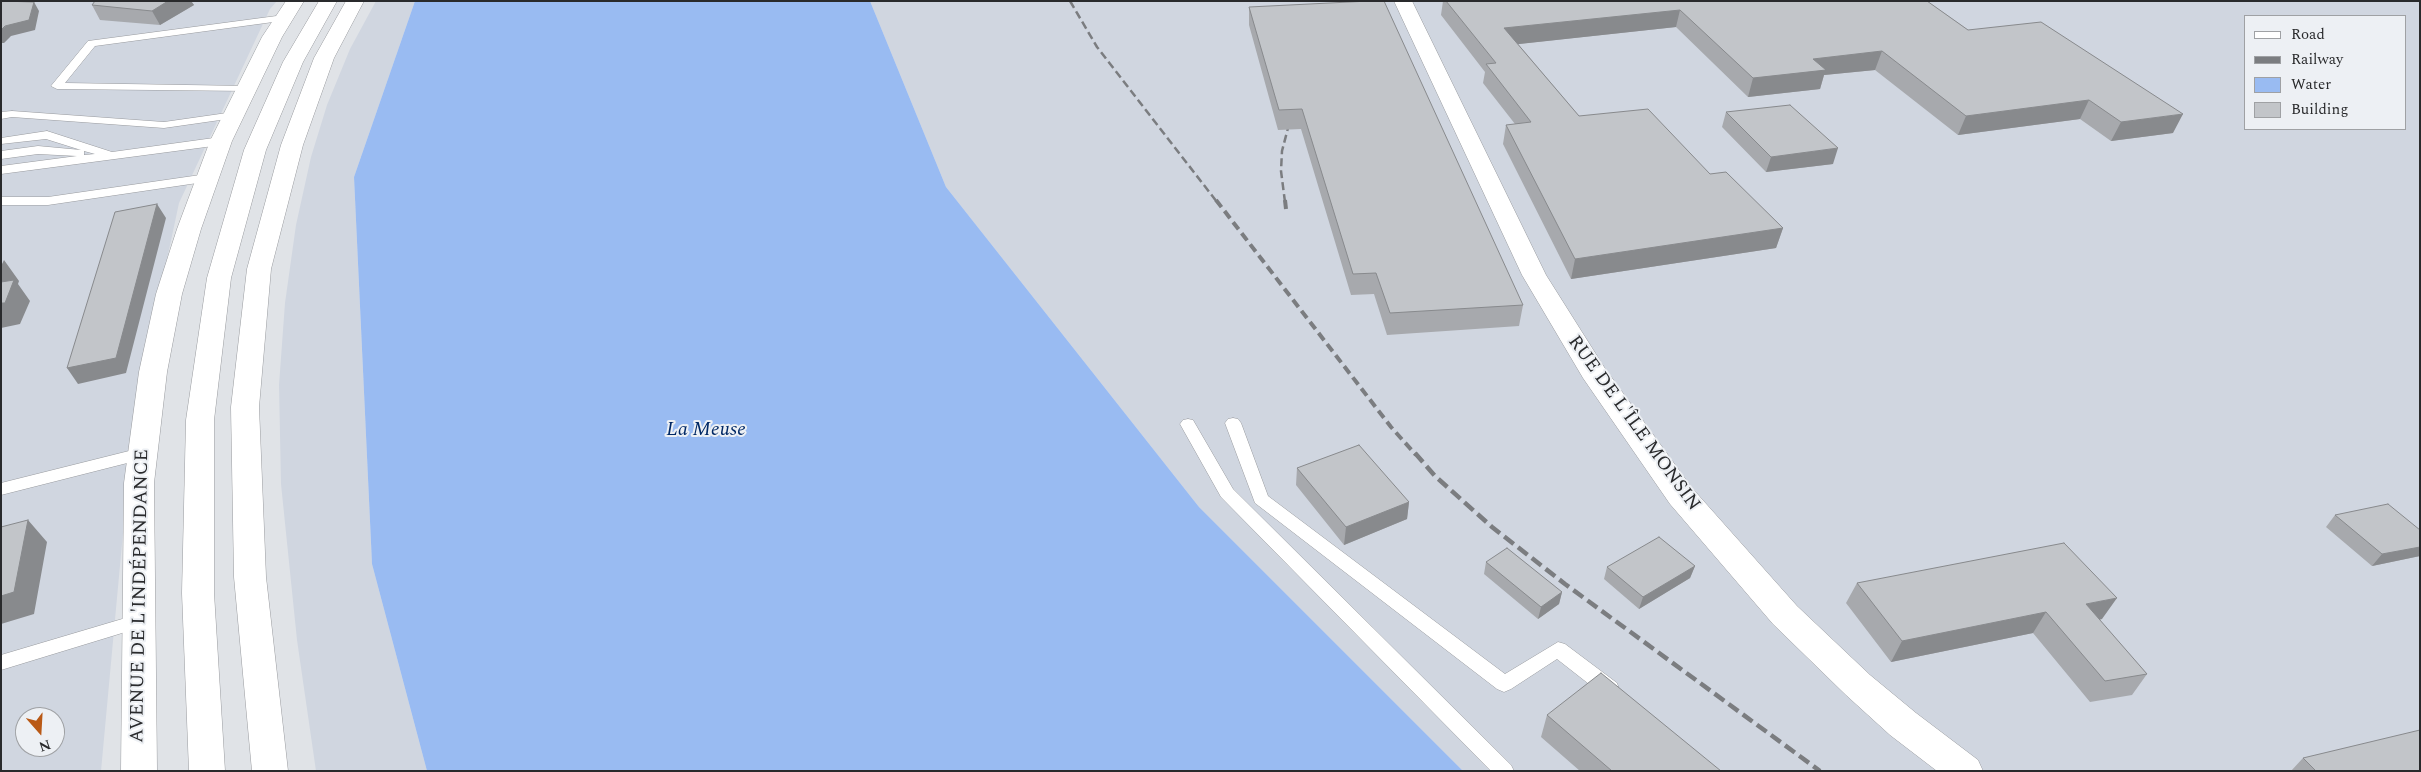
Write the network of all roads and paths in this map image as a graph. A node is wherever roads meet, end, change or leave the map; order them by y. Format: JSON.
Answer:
{"nodes":[{"id":1,"x":328,"y":1,"type":"edge"},
{"id":2,"x":355,"y":1,"type":"edge"},
{"id":3,"x":1403,"y":1,"type":"edge"},
{"id":4,"x":290,"y":10,"type":"edge"},
{"id":5,"x":247,"y":89,"type":"junction"},
{"id":6,"x":1,"y":106,"type":"edge"},
{"id":7,"x":234,"y":115,"type":"junction"},
{"id":8,"x":1,"y":116,"type":"edge"},
{"id":9,"x":2,"y":141,"type":"edge"},
{"id":10,"x":221,"y":141,"type":"junction"},
{"id":11,"x":1,"y":148,"type":"edge"},
{"id":12,"x":1,"y":155,"type":"edge"},
{"id":13,"x":114,"y":156,"type":"junction"},
{"id":14,"x":1,"y":162,"type":"edge"},
{"id":15,"x":1,"y":170,"type":"edge"},
{"id":16,"x":207,"y":178,"type":"junction"},
{"id":17,"x":1,"y":192,"type":"edge"},
{"id":18,"x":1,"y":201,"type":"edge"},
{"id":19,"x":48,"y":201,"type":"junction"},
{"id":20,"x":1,"y":210,"type":"edge"},
{"id":21,"x":1233,"y":423,"type":"dead end"},
{"id":22,"x":1188,"y":424,"type":"dead end"},
{"id":23,"x":141,"y":454,"type":"junction"},
{"id":24,"x":1,"y":489,"type":"edge"},
{"id":25,"x":139,"y":621,"type":"junction"},
{"id":26,"x":1,"y":663,"type":"edge"},
{"id":27,"x":1627,"y":701,"type":"edge"},
{"id":28,"x":139,"y":771,"type":"edge"},
{"id":29,"x":208,"y":771,"type":"edge"},
{"id":30,"x":270,"y":771,"type":"edge"},
{"id":31,"x":1504,"y":771,"type":"edge"},
{"id":32,"x":1965,"y":771,"type":"edge"}],
"edges":[{"from":1,"to":29,"type":"main road"},
{"from":2,"to":30,"type":"main road"},
{"from":3,"to":32,"type":"main road","name":"RUE DE L'ÎLE MONSIN"},
{"from":4,"to":5,"type":"main road","name":"AVENUE DE L'INDÉPENDANCE"},
{"from":4,"to":5,"type":"lane"},
{"from":5,"to":7,"type":"main road","name":"AVENUE DE L'INDÉPENDANCE"},
{"from":6,"to":7,"type":"lane"},
{"from":7,"to":8,"type":"lane"},
{"from":7,"to":10,"type":"main road","name":"AVENUE DE L'INDÉPENDANCE"},
{"from":9,"to":13,"type":"lane"},
{"from":10,"to":13,"type":"lane"},
{"from":10,"to":16,"type":"main road","name":"AVENUE DE L'INDÉPENDANCE"},
{"from":11,"to":13,"type":"lane"},
{"from":12,"to":13,"type":"lane"},
{"from":13,"to":14,"type":"lane"},
{"from":13,"to":15,"type":"lane"},
{"from":16,"to":19,"type":"lane"},
{"from":16,"to":23,"type":"main road","name":"AVENUE DE L'INDÉPENDANCE"},
{"from":17,"to":19,"type":"lane"},
{"from":18,"to":19,"type":"lane"},
{"from":19,"to":20,"type":"lane"},
{"from":21,"to":27,"type":"lane"},
{"from":22,"to":31,"type":"lane"},
{"from":23,"to":24,"type":"lane"},
{"from":23,"to":25,"type":"main road","name":"AVENUE DE L'INDÉPENDANCE"},
{"from":25,"to":26,"type":"lane"},
{"from":25,"to":28,"type":"main road","name":"AVENUE DE L'INDÉPENDANCE"}]}
